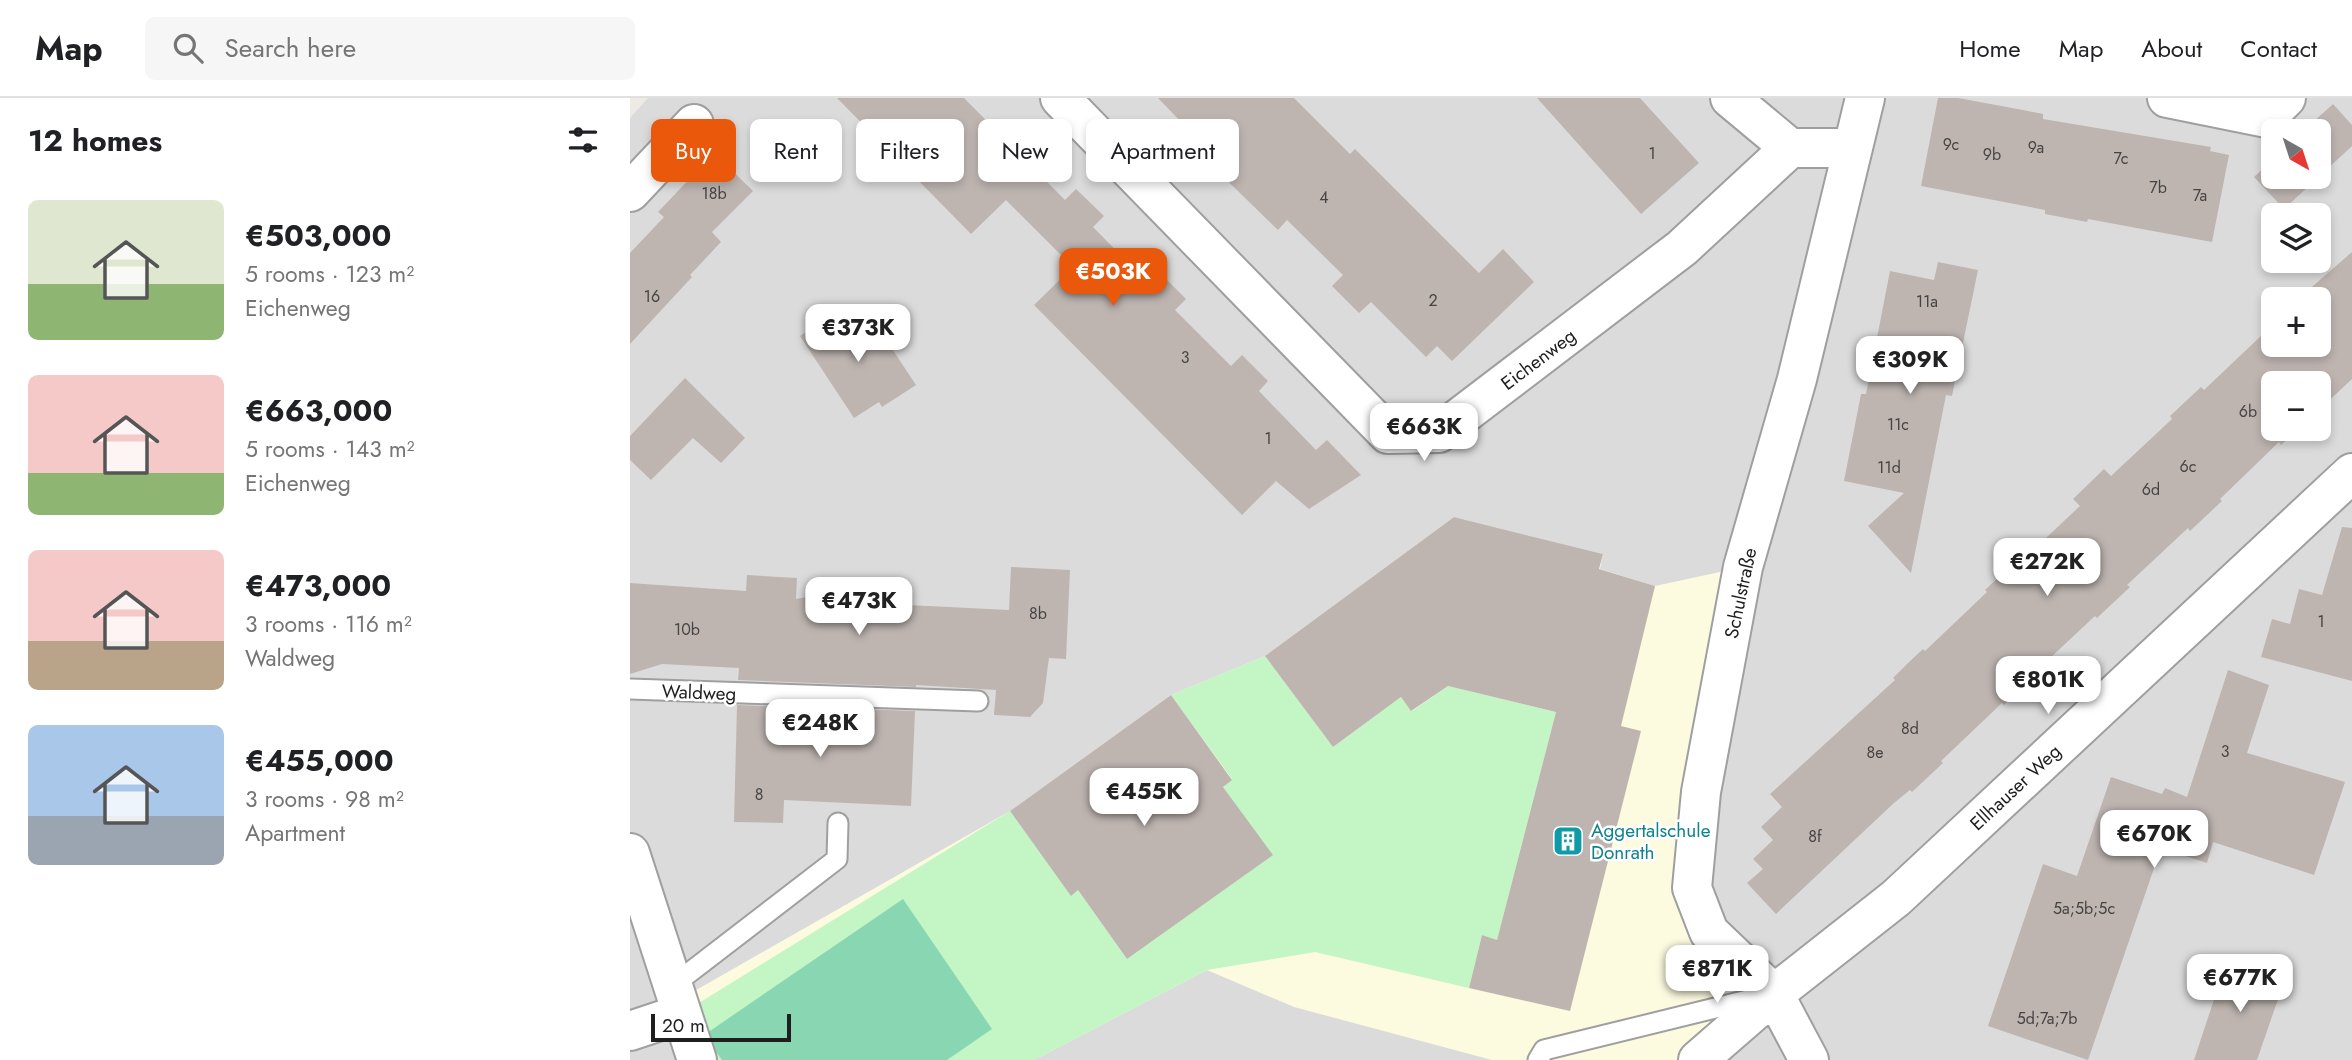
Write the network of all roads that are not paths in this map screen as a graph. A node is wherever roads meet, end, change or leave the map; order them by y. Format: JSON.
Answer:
{"nodes":[{"id":1,"x":1060,"y":98,"type":"edge"},
{"id":2,"x":1730,"y":98,"type":"edge"},
{"id":3,"x":1865,"y":98,"type":"edge"},
{"id":4,"x":2167,"y":98,"type":"edge"},
{"id":5,"x":2286,"y":98,"type":"edge"},
{"id":6,"x":1790,"y":148,"type":"junction"},
{"id":7,"x":1853,"y":148,"type":"junction"},
{"id":8,"x":651,"y":169,"type":"edge"},
{"id":9,"x":630,"y":191,"type":"edge"},
{"id":10,"x":2352,"y":473,"type":"edge"},
{"id":11,"x":630,"y":689,"type":"edge"},
{"id":12,"x":978,"y":701,"type":"dead end"},
{"id":13,"x":838,"y":823,"type":"dead end"},
{"id":14,"x":630,"y":853,"type":"edge"},
{"id":15,"x":1774,"y":994,"type":"junction"},
{"id":16,"x":676,"y":1000,"type":"junction"},
{"id":17,"x":630,"y":1031,"type":"edge"},
{"id":18,"x":697,"y":1060,"type":"edge"},
{"id":19,"x":1538,"y":1060,"type":"edge"},
{"id":20,"x":1698,"y":1060,"type":"edge"},
{"id":21,"x":1809,"y":1060,"type":"edge"}],
"edges":[{"from":1,"to":6,"type":"street","name":"Eichenweg"},
{"from":2,"to":6,"type":"street"},
{"from":3,"to":7,"type":"street","name":"Schulstraße"},
{"from":4,"to":5,"type":"street"},
{"from":6,"to":7,"type":"street"},
{"from":7,"to":15,"type":"street","name":"Schulstraße"},
{"from":8,"to":9,"type":"street"},
{"from":10,"to":15,"type":"street","name":"Ellhauser Weg"},
{"from":11,"to":12,"type":"lane","name":"Waldweg"},
{"from":13,"to":16,"type":"lane"},
{"from":14,"to":16,"type":"street"},
{"from":15,"to":19,"type":"lane"},
{"from":15,"to":20,"type":"street","name":"Ellhauser Weg"},
{"from":15,"to":21,"type":"street","name":"Schulstraße"},
{"from":16,"to":17,"type":"street"},
{"from":16,"to":18,"type":"street"}]}
